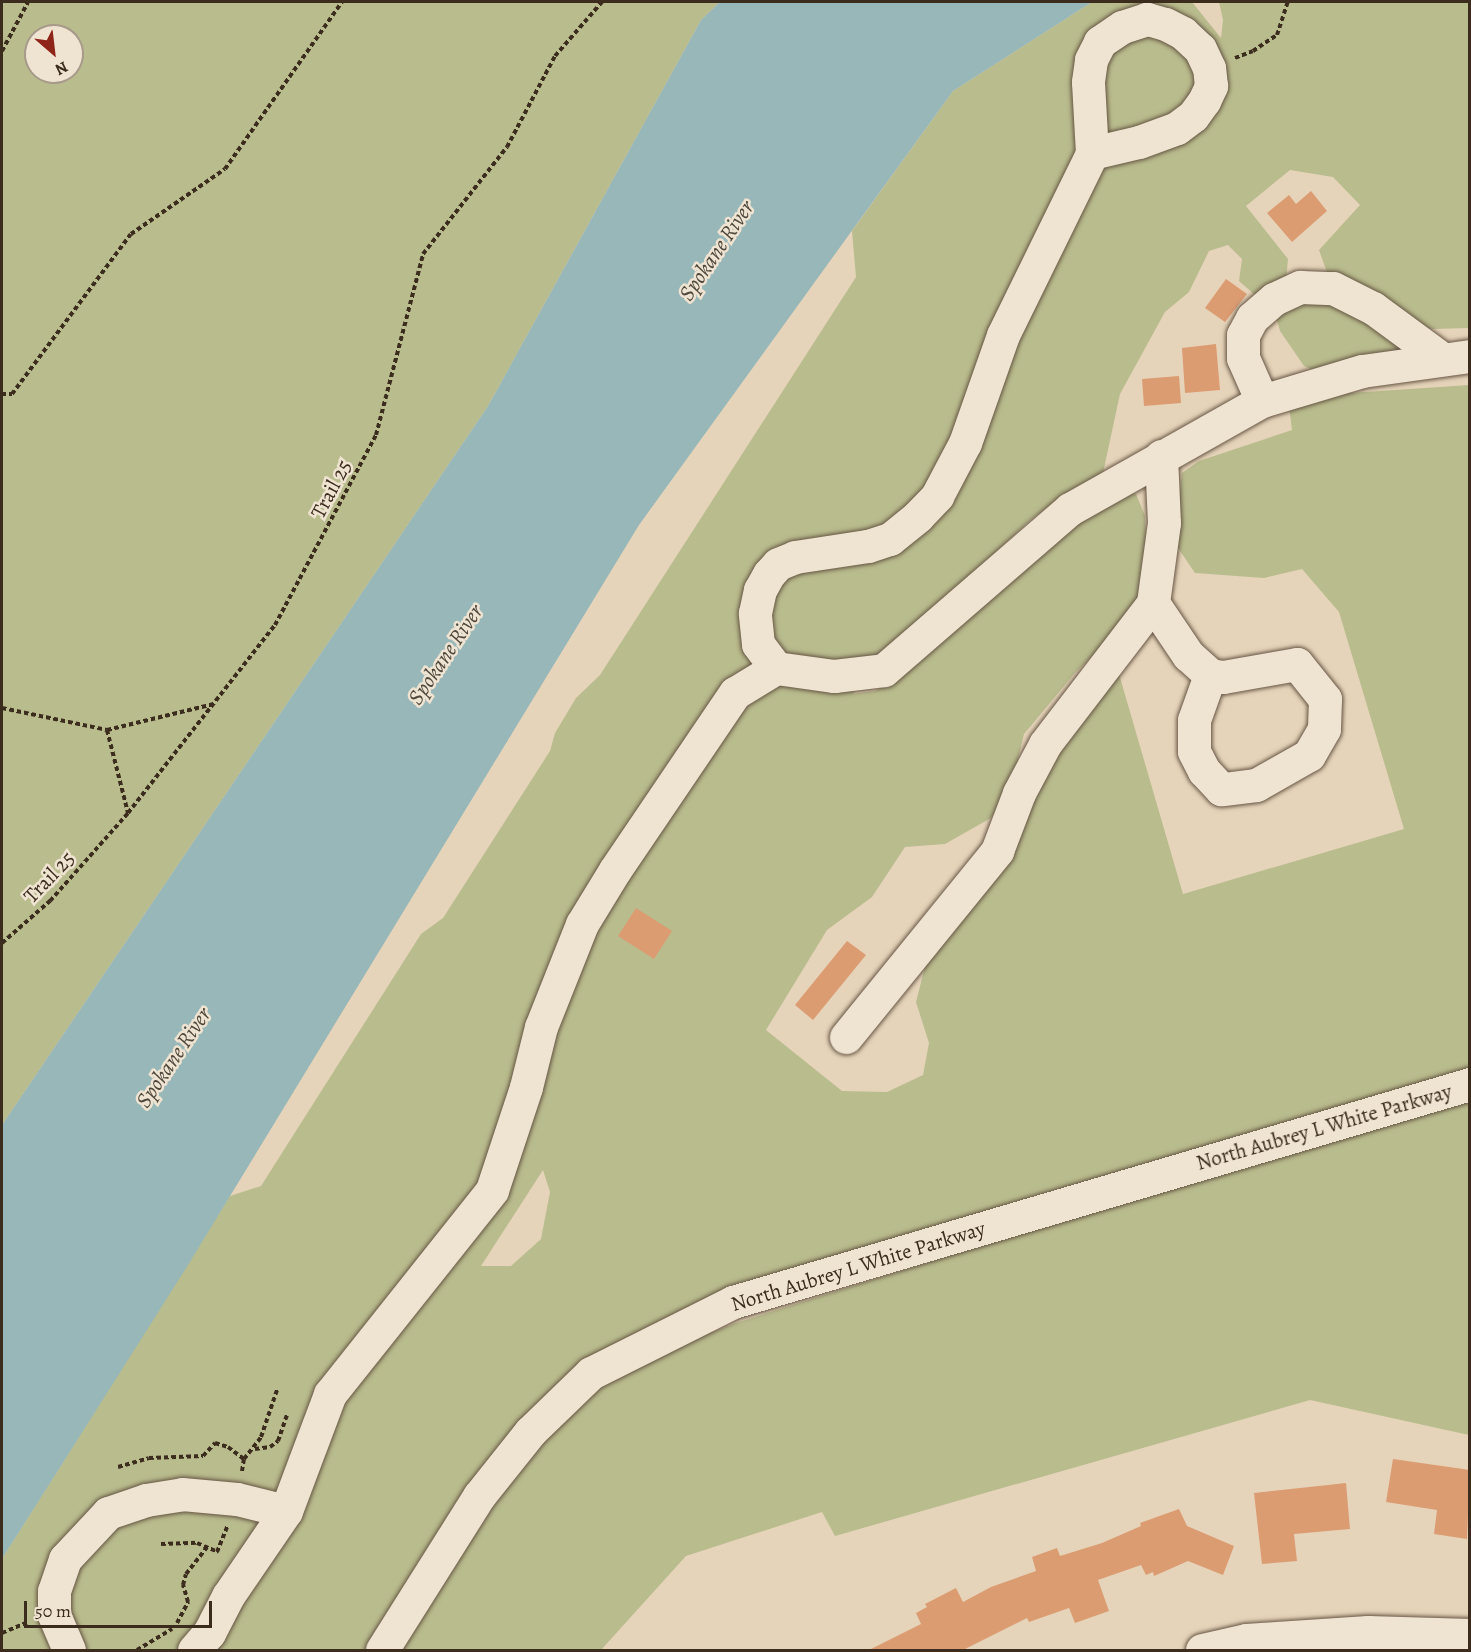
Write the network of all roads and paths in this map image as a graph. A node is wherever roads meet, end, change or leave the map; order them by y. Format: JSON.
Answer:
{"nodes":[{"id":1,"x":28,"y":2,"type":"edge"},
{"id":2,"x":342,"y":2,"type":"edge"},
{"id":3,"x":603,"y":2,"type":"edge"},
{"id":4,"x":1288,"y":2,"type":"edge"},
{"id":5,"x":2,"y":51,"type":"edge"},
{"id":6,"x":1209,"y":68,"type":"junction"},
{"id":7,"x":1092,"y":153,"type":"junction"},
{"id":8,"x":1455,"y":357,"type":"edge"},
{"id":9,"x":2,"y":394,"type":"edge"},
{"id":10,"x":1262,"y":401,"type":"junction"},
{"id":11,"x":1161,"y":456,"type":"junction"},
{"id":12,"x":1153,"y":603,"type":"junction"},
{"id":13,"x":776,"y":668,"type":"junction"},
{"id":14,"x":1210,"y":675,"type":"dead end"},
{"id":15,"x":216,"y":703,"type":"junction"},
{"id":16,"x":2,"y":708,"type":"edge"},
{"id":17,"x":107,"y":730,"type":"junction"},
{"id":18,"x":128,"y":813,"type":"junction"},
{"id":19,"x":2,"y":943,"type":"edge"},
{"id":20,"x":846,"y":1037,"type":"dead end"},
{"id":21,"x":1470,"y":1084,"type":"edge"},
{"id":22,"x":287,"y":1415,"type":"dead end"},
{"id":23,"x":254,"y":1449,"type":"dead end"},
{"id":24,"x":244,"y":1459,"type":"dead end"},
{"id":25,"x":118,"y":1467,"type":"dead end"},
{"id":26,"x":286,"y":1511,"type":"junction"},
{"id":27,"x":161,"y":1544,"type":"dead end"},
{"id":28,"x":207,"y":1547,"type":"junction"},
{"id":29,"x":246,"y":1572,"type":"junction"},
{"id":30,"x":1470,"y":1635,"type":"edge"},
{"id":31,"x":69,"y":1650,"type":"edge"},
{"id":32,"x":137,"y":1650,"type":"edge"},
{"id":33,"x":194,"y":1650,"type":"edge"},
{"id":34,"x":382,"y":1650,"type":"edge"},
{"id":35,"x":1202,"y":1650,"type":"edge"}],
"edges":[{"from":1,"to":5,"type":"path"},
{"from":2,"to":9,"type":"path"},
{"from":3,"to":15,"type":"path","name":"Trail 25"},
{"from":4,"to":6,"type":"path"},
{"from":6,"to":7,"type":"street"},
{"from":6,"to":7,"type":"street"},
{"from":7,"to":13,"type":"street"},
{"from":8,"to":10,"type":"street"},
{"from":8,"to":10,"type":"street"},
{"from":10,"to":11,"type":"street"},
{"from":11,"to":12,"type":"street"},
{"from":11,"to":13,"type":"street"},
{"from":12,"to":14,"type":"street"},
{"from":12,"to":20,"type":"street"},
{"from":13,"to":26,"type":"street"},
{"from":15,"to":17,"type":"path"},
{"from":15,"to":18,"type":"path","name":"Trail 25"},
{"from":16,"to":17,"type":"path"},
{"from":17,"to":18,"type":"path"},
{"from":18,"to":19,"type":"path","name":"Trail 25"},
{"from":21,"to":34,"type":"street","name":"North Aubrey L White Parkway"},
{"from":22,"to":23,"type":"path"},
{"from":24,"to":25,"type":"path"},
{"from":26,"to":29,"type":"street"},
{"from":26,"to":31,"type":"street"},
{"from":27,"to":28,"type":"path"},
{"from":28,"to":29,"type":"path"},
{"from":28,"to":32,"type":"path"},
{"from":29,"to":33,"type":"street"},
{"from":30,"to":35,"type":"street"}]}
